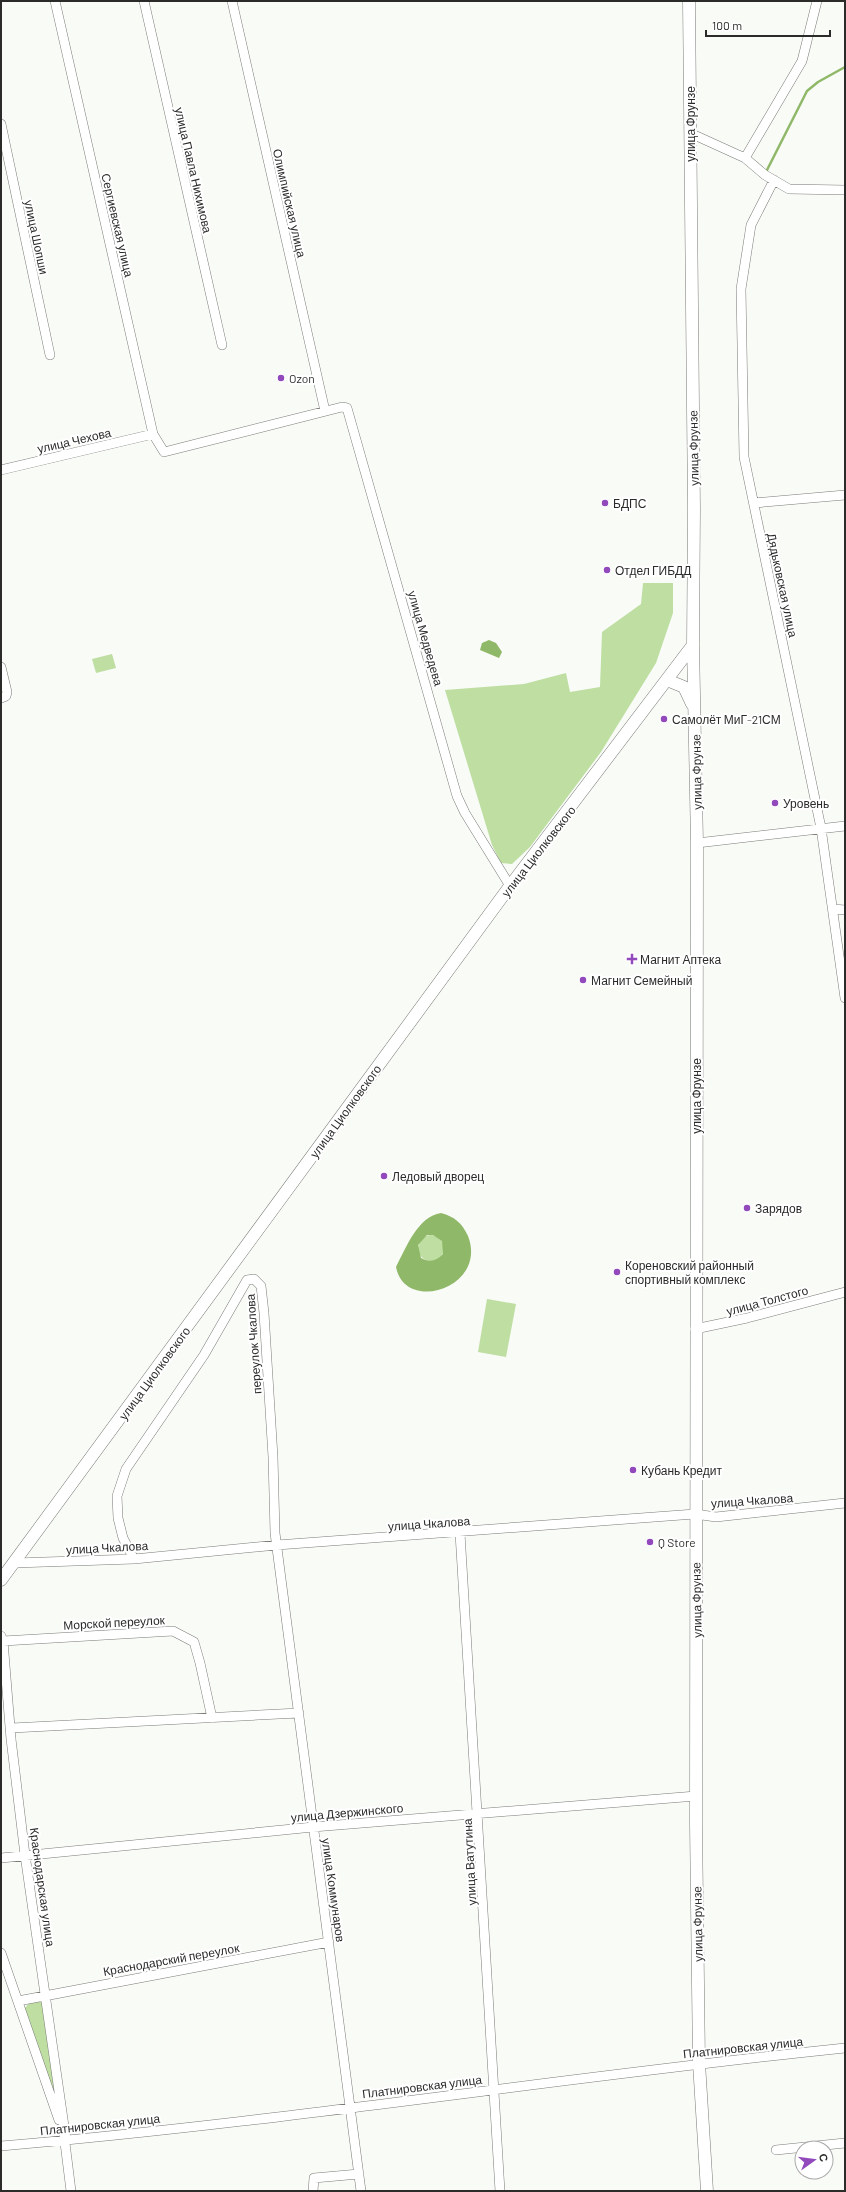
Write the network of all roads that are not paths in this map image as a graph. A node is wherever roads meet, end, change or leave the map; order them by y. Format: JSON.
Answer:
{"nodes":[{"id":1,"x":55,"y":1,"type":"edge"},
{"id":2,"x":144,"y":1,"type":"edge"},
{"id":3,"x":232,"y":1,"type":"edge"},
{"id":4,"x":689,"y":1,"type":"edge"},
{"id":5,"x":817,"y":1,"type":"edge"},
{"id":6,"x":1,"y":124,"type":"edge"},
{"id":7,"x":690,"y":133,"type":"junction"},
{"id":8,"x":745,"y":158,"type":"junction"},
{"id":9,"x":774,"y":180,"type":"junction"},
{"id":10,"x":845,"y":190,"type":"edge"},
{"id":11,"x":222,"y":345,"type":"dead end"},
{"id":12,"x":50,"y":355,"type":"dead end"},
{"id":13,"x":325,"y":411,"type":"junction"},
{"id":14,"x":153,"y":434,"type":"junction"},
{"id":15,"x":1,"y":470,"type":"edge"},
{"id":16,"x":845,"y":495,"type":"edge"},
{"id":17,"x":754,"y":504,"type":"junction"},
{"id":18,"x":693,"y":645,"type":"junction"},
{"id":19,"x":1,"y":667,"type":"edge"},
{"id":20,"x":667,"y":680,"type":"junction"},
{"id":21,"x":4,"y":697,"type":"edge"},
{"id":22,"x":694,"y":712,"type":"junction"},
{"id":23,"x":845,"y":826,"type":"edge"},
{"id":24,"x":821,"y":828,"type":"junction"},
{"id":25,"x":697,"y":842,"type":"junction"},
{"id":26,"x":510,"y":886,"type":"junction"},
{"id":27,"x":833,"y":909,"type":"junction"},
{"id":28,"x":845,"y":910,"type":"edge"},
{"id":29,"x":845,"y":998,"type":"edge"},
{"id":30,"x":845,"y":1292,"type":"edge"},
{"id":31,"x":695,"y":1329,"type":"junction"},
{"id":32,"x":845,"y":1503,"type":"edge"},
{"id":33,"x":695,"y":1514,"type":"junction"},
{"id":34,"x":460,"y":1533,"type":"junction"},
{"id":35,"x":276,"y":1545,"type":"junction"},
{"id":36,"x":134,"y":1559,"type":"junction"},
{"id":37,"x":15,"y":1563,"type":"junction"},
{"id":38,"x":1,"y":1580,"type":"edge"},
{"id":39,"x":2,"y":1638,"type":"edge"},
{"id":40,"x":299,"y":1713,"type":"junction"},
{"id":41,"x":212,"y":1718,"type":"junction"},
{"id":42,"x":12,"y":1728,"type":"junction"},
{"id":43,"x":696,"y":1796,"type":"junction"},
{"id":44,"x":478,"y":1812,"type":"junction"},
{"id":45,"x":313,"y":1827,"type":"junction"},
{"id":46,"x":25,"y":1855,"type":"junction"},
{"id":47,"x":1,"y":1858,"type":"edge"},
{"id":48,"x":329,"y":1942,"type":"junction"},
{"id":49,"x":1,"y":1953,"type":"edge"},
{"id":50,"x":46,"y":1994,"type":"junction"},
{"id":51,"x":18,"y":2001,"type":"junction"},
{"id":52,"x":845,"y":2048,"type":"edge"},
{"id":53,"x":699,"y":2063,"type":"junction"},
{"id":54,"x":493,"y":2089,"type":"junction"},
{"id":55,"x":351,"y":2107,"type":"junction"},
{"id":56,"x":66,"y":2140,"type":"junction"},
{"id":57,"x":845,"y":2143,"type":"edge"},
{"id":58,"x":1,"y":2146,"type":"edge"},
{"id":59,"x":776,"y":2150,"type":"dead end"},
{"id":60,"x":359,"y":2174,"type":"junction"},
{"id":61,"x":71,"y":2191,"type":"edge"},
{"id":62,"x":313,"y":2191,"type":"edge"},
{"id":63,"x":361,"y":2191,"type":"edge"},
{"id":64,"x":500,"y":2191,"type":"edge"},
{"id":65,"x":707,"y":2191,"type":"edge"}],
"edges":[{"from":1,"to":14,"type":"street","name":"Сергиевская улица"},
{"from":2,"to":11,"type":"street","name":"улица Павла Нихимова"},
{"from":3,"to":13,"type":"street","name":"Олимпийская улица"},
{"from":4,"to":7,"type":"main road","name":"улица Фрунзе"},
{"from":5,"to":8,"type":"street"},
{"from":6,"to":12,"type":"street","name":"улица Шопши"},
{"from":7,"to":8,"type":"street"},
{"from":7,"to":18,"type":"main road","name":"улица Фрунзе"},
{"from":8,"to":9,"type":"street"},
{"from":9,"to":10,"type":"street"},
{"from":9,"to":17,"type":"street","name":"Дядьковская улица"},
{"from":13,"to":14,"type":"street","name":"Сергиевская улица"},
{"from":13,"to":26,"type":"street","name":"улица Медведева"},
{"from":14,"to":15,"type":"street","name":"улица Чехова"},
{"from":16,"to":17,"type":"street"},
{"from":17,"to":24,"type":"street","name":"Дядьковская улица"},
{"from":18,"to":20,"type":"main road","name":"улица Циолковского"},
{"from":18,"to":22,"type":"main road","name":"улица Фрунзе"},
{"from":19,"to":21,"type":"street"},
{"from":20,"to":22,"type":"main road"},
{"from":20,"to":26,"type":"main road","name":"улица Циолковского"},
{"from":22,"to":25,"type":"main road","name":"улица Фрунзе"},
{"from":23,"to":24,"type":"street"},
{"from":24,"to":25,"type":"street"},
{"from":24,"to":27,"type":"street","name":"Дядьковская улица"},
{"from":25,"to":31,"type":"main road","name":"улица Фрунзе"},
{"from":26,"to":37,"type":"main road","name":"улица Циолковского"},
{"from":27,"to":28,"type":"street"},
{"from":27,"to":29,"type":"street","name":"Дядьковская улица"},
{"from":30,"to":31,"type":"street","name":"улица Толстого"},
{"from":31,"to":33,"type":"main road","name":"улица Фрунзе"},
{"from":32,"to":33,"type":"street","name":"улица Чкалова"},
{"from":33,"to":34,"type":"street","name":"улица Чкалова"},
{"from":33,"to":43,"type":"main road","name":"улица Фрунзе"},
{"from":34,"to":35,"type":"street","name":"улица Чкалова"},
{"from":34,"to":44,"type":"street","name":"улица Ватутина"},
{"from":35,"to":36,"type":"street","name":"улица Чкалова"},
{"from":35,"to":36,"type":"street","name":"переулок Чкалова"},
{"from":35,"to":40,"type":"street","name":"улица Коммунаров"},
{"from":36,"to":37,"type":"street","name":"улица Чкалова"},
{"from":37,"to":38,"type":"main road","name":"улица Циолковского"},
{"from":39,"to":41,"type":"street","name":"Морской переулок"},
{"from":39,"to":42,"type":"street","name":"Краснодарская улица"},
{"from":40,"to":41,"type":"street"},
{"from":40,"to":45,"type":"street","name":"улица Коммунаров"},
{"from":41,"to":42,"type":"street"},
{"from":42,"to":46,"type":"street","name":"Краснодарская улица"},
{"from":43,"to":44,"type":"street","name":"улица Дзержинского"},
{"from":43,"to":53,"type":"main road","name":"улица Фрунзе"},
{"from":44,"to":45,"type":"street","name":"улица Дзержинского"},
{"from":44,"to":54,"type":"street","name":"улица Ватутина"},
{"from":45,"to":46,"type":"street","name":"улица Дзержинского"},
{"from":45,"to":48,"type":"street","name":"улица Коммунаров"},
{"from":46,"to":47,"type":"street","name":"улица Дзержинского"},
{"from":46,"to":50,"type":"street","name":"Краснодарская улица"},
{"from":48,"to":50,"type":"street","name":"Краснодарский переулок"},
{"from":48,"to":55,"type":"street","name":"улица Коммунаров"},
{"from":49,"to":51,"type":"street","name":"Краснодарская улица"},
{"from":50,"to":51,"type":"street","name":"Краснодарский переулок"},
{"from":50,"to":56,"type":"street","name":"Краснодарская улица"},
{"from":51,"to":56,"type":"street","name":"Краснодарская улица"},
{"from":52,"to":53,"type":"street","name":"Платнировская улица"},
{"from":53,"to":54,"type":"street","name":"Платнировская улица"},
{"from":53,"to":65,"type":"main road","name":"улица Фрунзе"},
{"from":54,"to":55,"type":"street","name":"Платнировская улица"},
{"from":54,"to":64,"type":"street","name":"улица Ватутина"},
{"from":55,"to":56,"type":"street","name":"Платнировская улица"},
{"from":55,"to":60,"type":"street","name":"улица Коммунаров"},
{"from":56,"to":58,"type":"street","name":"Платнировская улица"},
{"from":56,"to":61,"type":"street","name":"Краснодарская улица"},
{"from":57,"to":59,"type":"street"},
{"from":60,"to":62,"type":"street"},
{"from":60,"to":63,"type":"street","name":"улица Коммунаров"}]}
